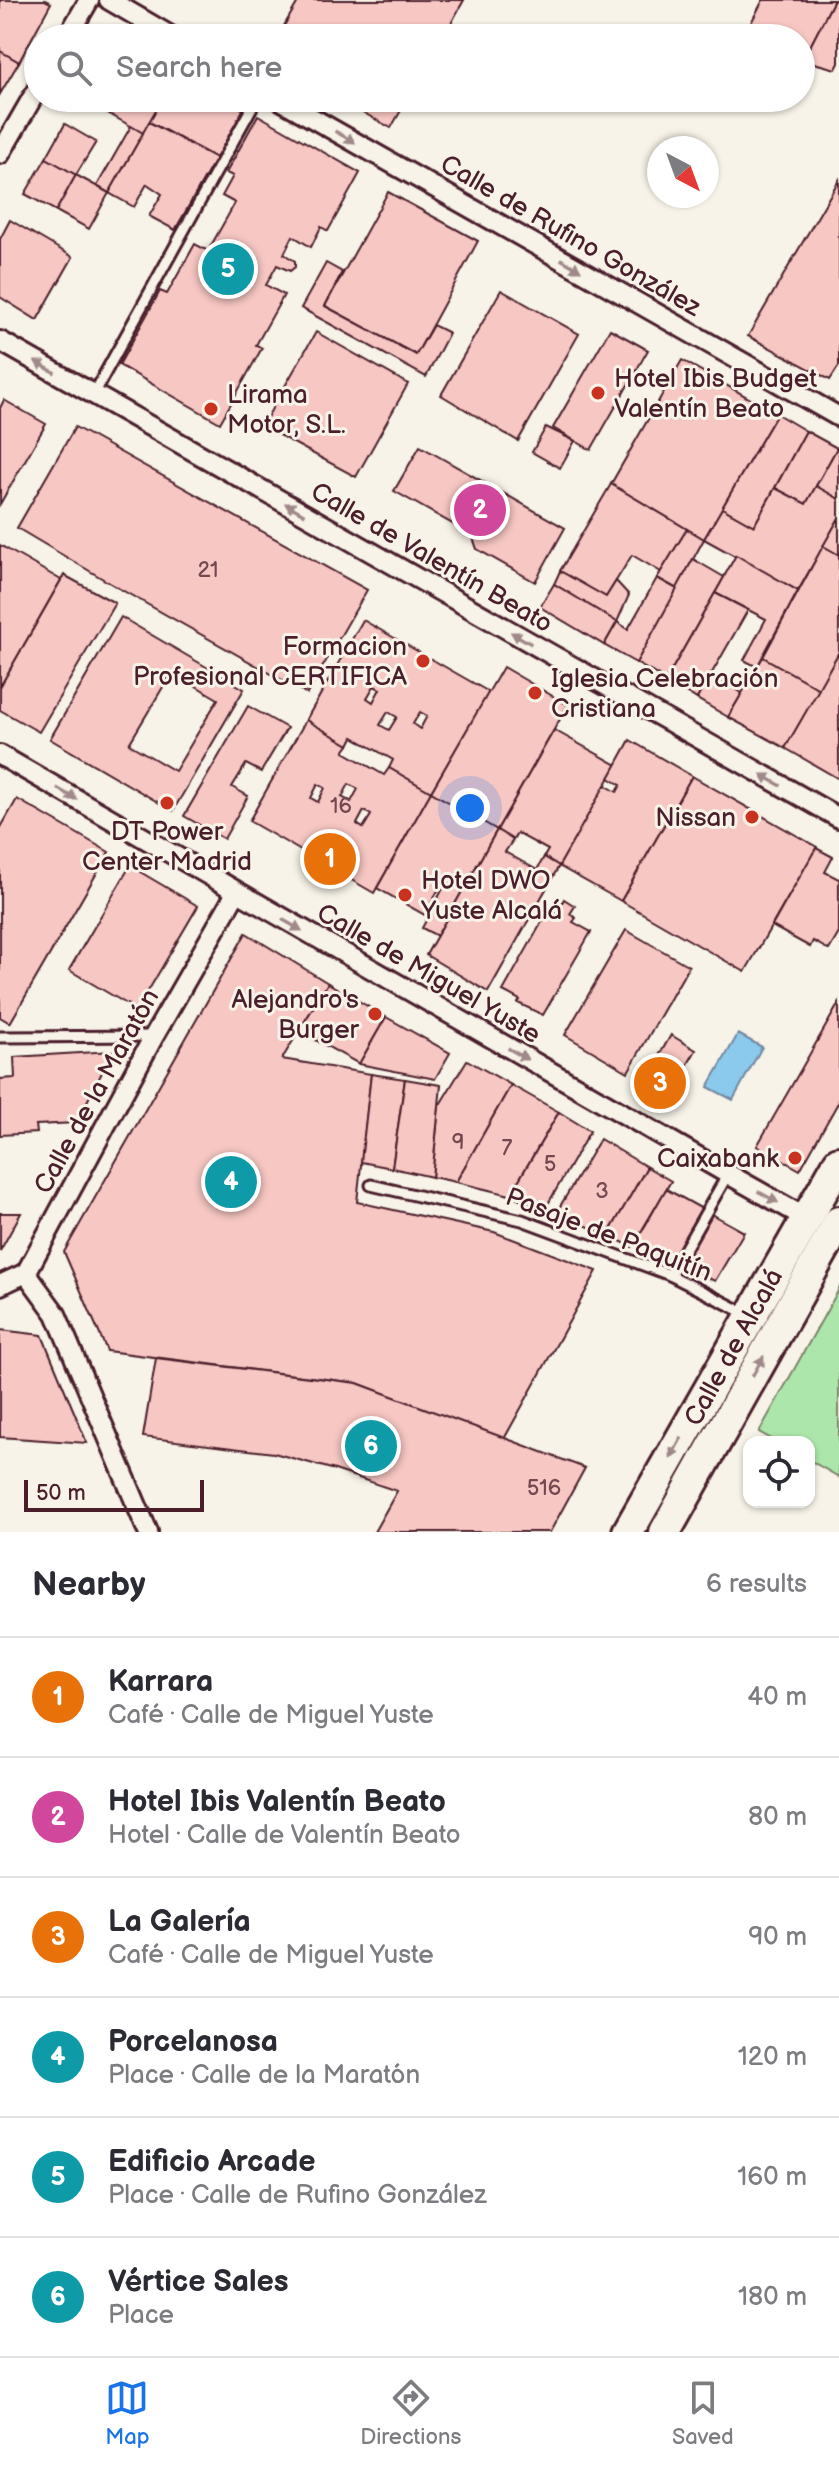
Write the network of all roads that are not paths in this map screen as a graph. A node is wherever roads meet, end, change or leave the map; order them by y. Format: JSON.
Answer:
{"nodes":[{"id":1,"x":89,"y":0,"type":"edge"},
{"id":2,"x":109,"y":0,"type":"edge"},
{"id":3,"x":75,"y":24,"type":"edge"},
{"id":4,"x":150,"y":24,"type":"edge"},
{"id":5,"x":24,"y":112,"type":"edge"},
{"id":6,"x":249,"y":112,"type":"edge"},
{"id":7,"x":302,"y":112,"type":"edge"},
{"id":8,"x":0,"y":154,"type":"edge"},
{"id":9,"x":0,"y":341,"type":"edge"},
{"id":10,"x":93,"y":395,"type":"junction"},
{"id":11,"x":839,"y":417,"type":"edge"},
{"id":12,"x":0,"y":755,"type":"edge"},
{"id":13,"x":839,"y":818,"type":"edge"},
{"id":14,"x":236,"y":893,"type":"junction"},
{"id":15,"x":154,"y":1036,"type":"junction"},
{"id":16,"x":0,"y":1037,"type":"edge"},
{"id":17,"x":839,"y":1162,"type":"edge"},
{"id":18,"x":728,"y":1174,"type":"junction"},
{"id":19,"x":371,"y":1185,"type":"dead end"},
{"id":20,"x":806,"y":1218,"type":"junction"},
{"id":21,"x":839,"y":1220,"type":"edge"},
{"id":22,"x":26,"y":1273,"type":"junction"},
{"id":23,"x":670,"y":1275,"type":"junction"},
{"id":24,"x":0,"y":1285,"type":"edge"},
{"id":25,"x":751,"y":1316,"type":"junction"},
{"id":26,"x":779,"y":1330,"type":"junction"},
{"id":27,"x":148,"y":1532,"type":"edge"},
{"id":28,"x":628,"y":1532,"type":"edge"},
{"id":29,"x":665,"y":1532,"type":"edge"}],
"edges":[{"from":1,"to":3,"type":"street"},
{"from":2,"to":4,"type":"street"},
{"from":5,"to":8,"type":"street"},
{"from":6,"to":10,"type":"lane"},
{"from":7,"to":11,"type":"street","name":"Calle de Rufino González","one_way":true},
{"from":10,"to":9,"type":"street","name":"Calle de Valentín Beato","one_way":true},
{"from":13,"to":10,"type":"street","name":"Calle de Valentín Beato","one_way":true},
{"from":12,"to":14,"type":"street","name":"Calle de Miguel Yuste","one_way":true},
{"from":14,"to":15,"type":"street","name":"Calle de la Maratón"},
{"from":14,"to":18,"type":"street","name":"Calle de Miguel Yuste","one_way":true},
{"from":15,"to":16,"type":"lane"},
{"from":15,"to":22,"type":"street","name":"Calle de la Maratón"},
{"from":17,"to":20,"type":"main road","name":"Calle de Alcalá"},
{"from":18,"to":20,"type":"street","name":"Calle de Miguel Yuste","one_way":true},
{"from":18,"to":23,"type":"lane"},
{"from":19,"to":23,"type":"lane","name":"Pasaje de Paquitín"},
{"from":20,"to":21,"type":"street"},
{"from":20,"to":25,"type":"main road","name":"Calle de Alcalá"},
{"from":21,"to":26,"type":"main road","name":"Calle de Alcalá"},
{"from":22,"to":24,"type":"street"},
{"from":22,"to":27,"type":"street"},
{"from":23,"to":25,"type":"lane","name":"Pasaje de Paquitín"},
{"from":25,"to":26,"type":"lane","name":"Pasaje de Paquitín"},
{"from":25,"to":28,"type":"main road","name":"Calle de Alcalá","one_way":true},
{"from":29,"to":26,"type":"main road","name":"Calle de Alcalá","one_way":true}]}
